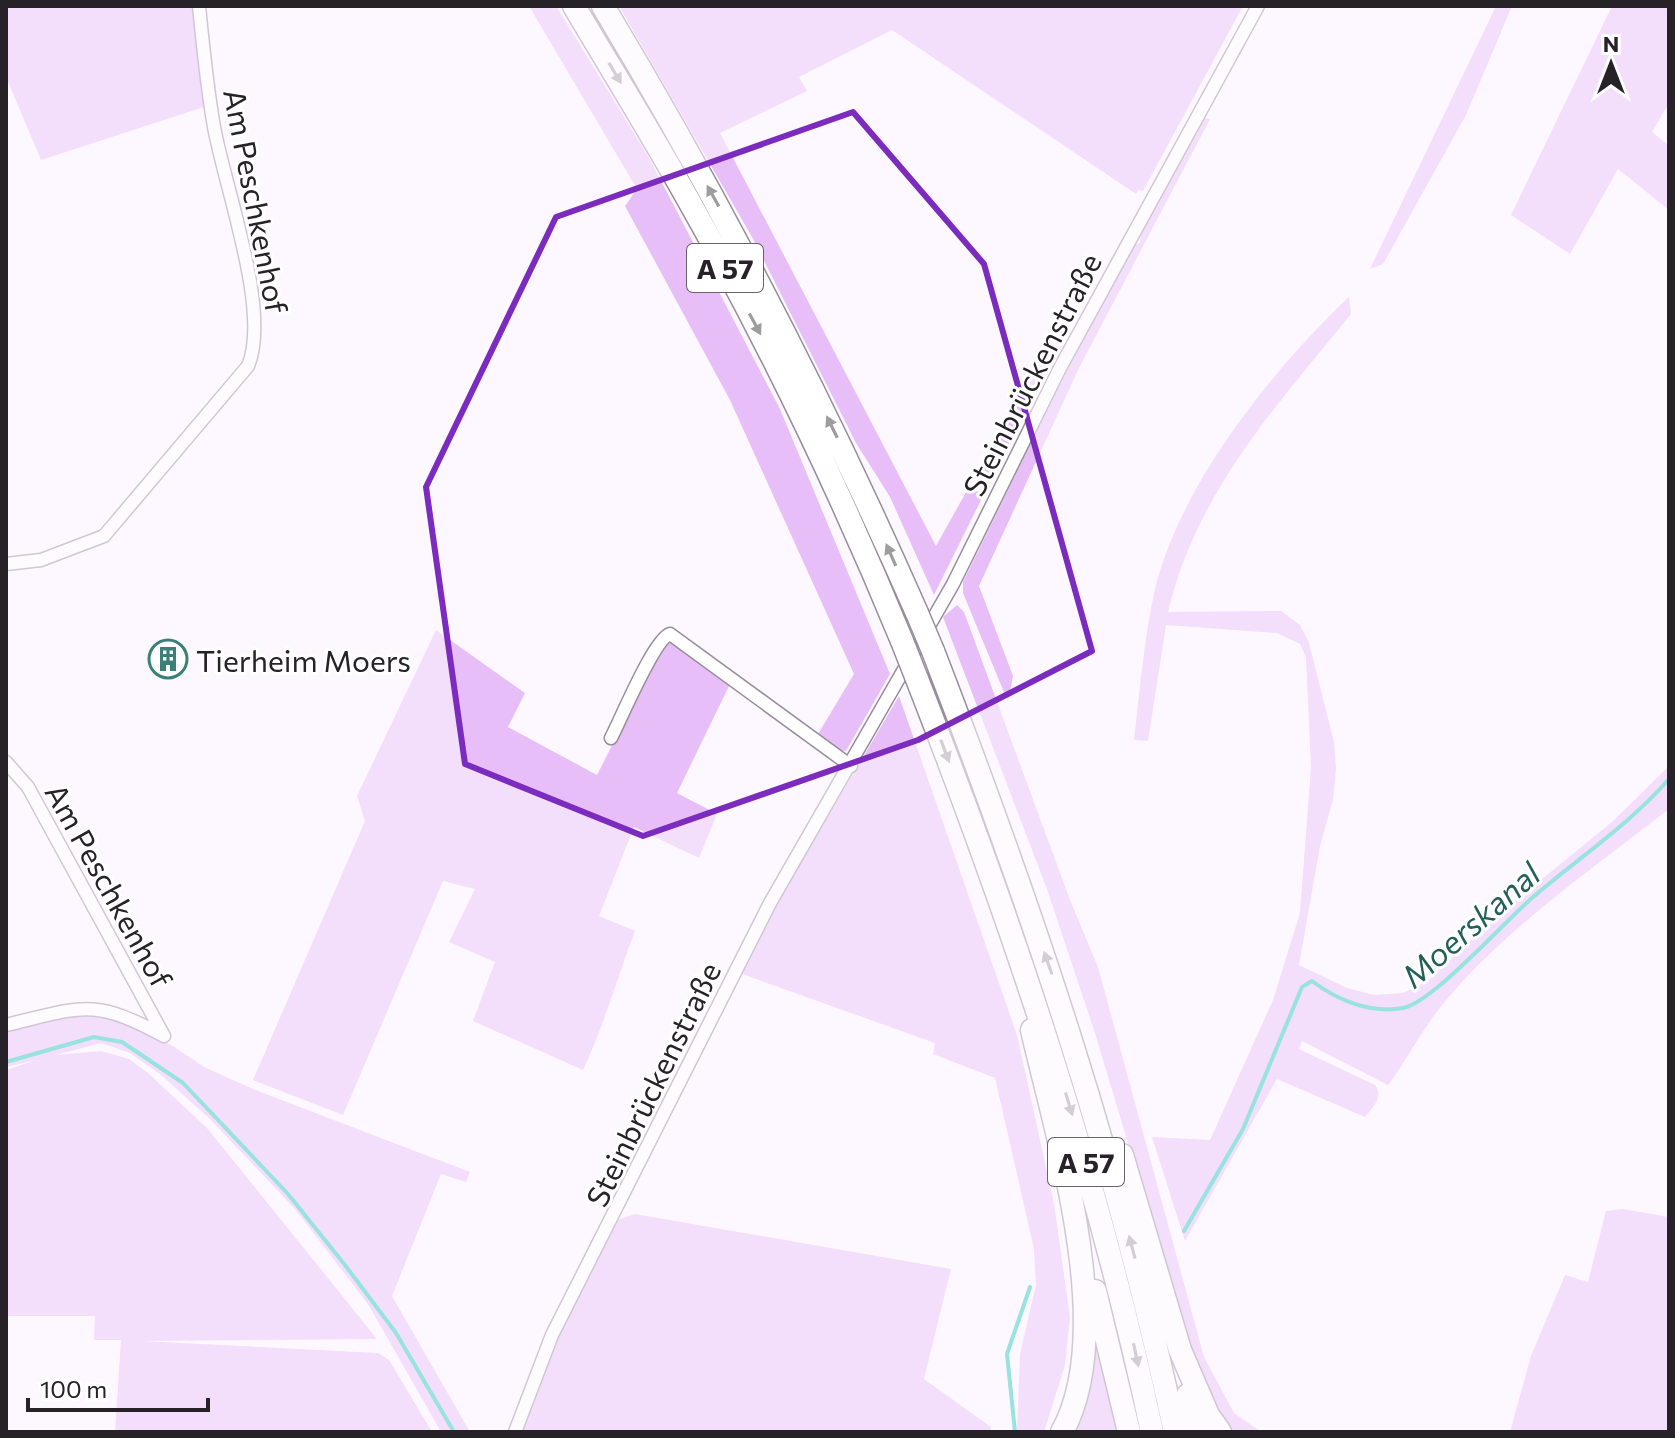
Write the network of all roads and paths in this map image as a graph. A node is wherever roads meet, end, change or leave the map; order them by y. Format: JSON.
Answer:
{"nodes":[{"id":1,"x":199,"y":6,"type":"edge"},
{"id":2,"x":574,"y":6,"type":"edge"},
{"id":3,"x":603,"y":6,"type":"edge"},
{"id":4,"x":1258,"y":6,"type":"edge"},
{"id":5,"x":6,"y":564,"type":"edge"},
{"id":6,"x":611,"y":738,"type":"dead end"},
{"id":7,"x":6,"y":762,"type":"edge"},
{"id":8,"x":851,"y":766,"type":"junction"},
{"id":9,"x":998,"y":898,"type":"junction"},
{"id":10,"x":6,"y":1025,"type":"edge"},
{"id":11,"x":1072,"y":1037,"type":"junction"},
{"id":12,"x":1067,"y":1190,"type":"junction"},
{"id":13,"x":1180,"y":1350,"type":"junction"},
{"id":14,"x":515,"y":1432,"type":"edge"},
{"id":15,"x":1062,"y":1432,"type":"edge"},
{"id":16,"x":1129,"y":1432,"type":"edge"},
{"id":17,"x":1152,"y":1432,"type":"edge"},
{"id":18,"x":1175,"y":1432,"type":"edge"},
{"id":19,"x":1197,"y":1432,"type":"edge"},
{"id":20,"x":1220,"y":1432,"type":"edge"}],
"edges":[{"from":1,"to":5,"type":"street","name":"Am Peschkenhof"},
{"from":2,"to":9,"type":"highway","number":"A 57","one_way":true,"bridge":true},
{"from":11,"to":3,"type":"highway","number":"A 57","one_way":true,"bridge":true},
{"from":4,"to":8,"type":"street","name":"Steinbrückenstraße"},
{"from":6,"to":8,"type":"street"},
{"from":7,"to":10,"type":"street","name":"Am Peschkenhof"},
{"from":8,"to":14,"type":"street","name":"Steinbrückenstraße"},
{"from":9,"to":12,"type":"highway"},
{"from":9,"to":17,"type":"highway","number":"A 57","one_way":true},
{"from":11,"to":13,"type":"highway"},
{"from":18,"to":11,"type":"highway","number":"A 57","one_way":true},
{"from":12,"to":15,"type":"highway"},
{"from":12,"to":16,"type":"highway"},
{"from":13,"to":19,"type":"highway"},
{"from":13,"to":20,"type":"highway"}]}
